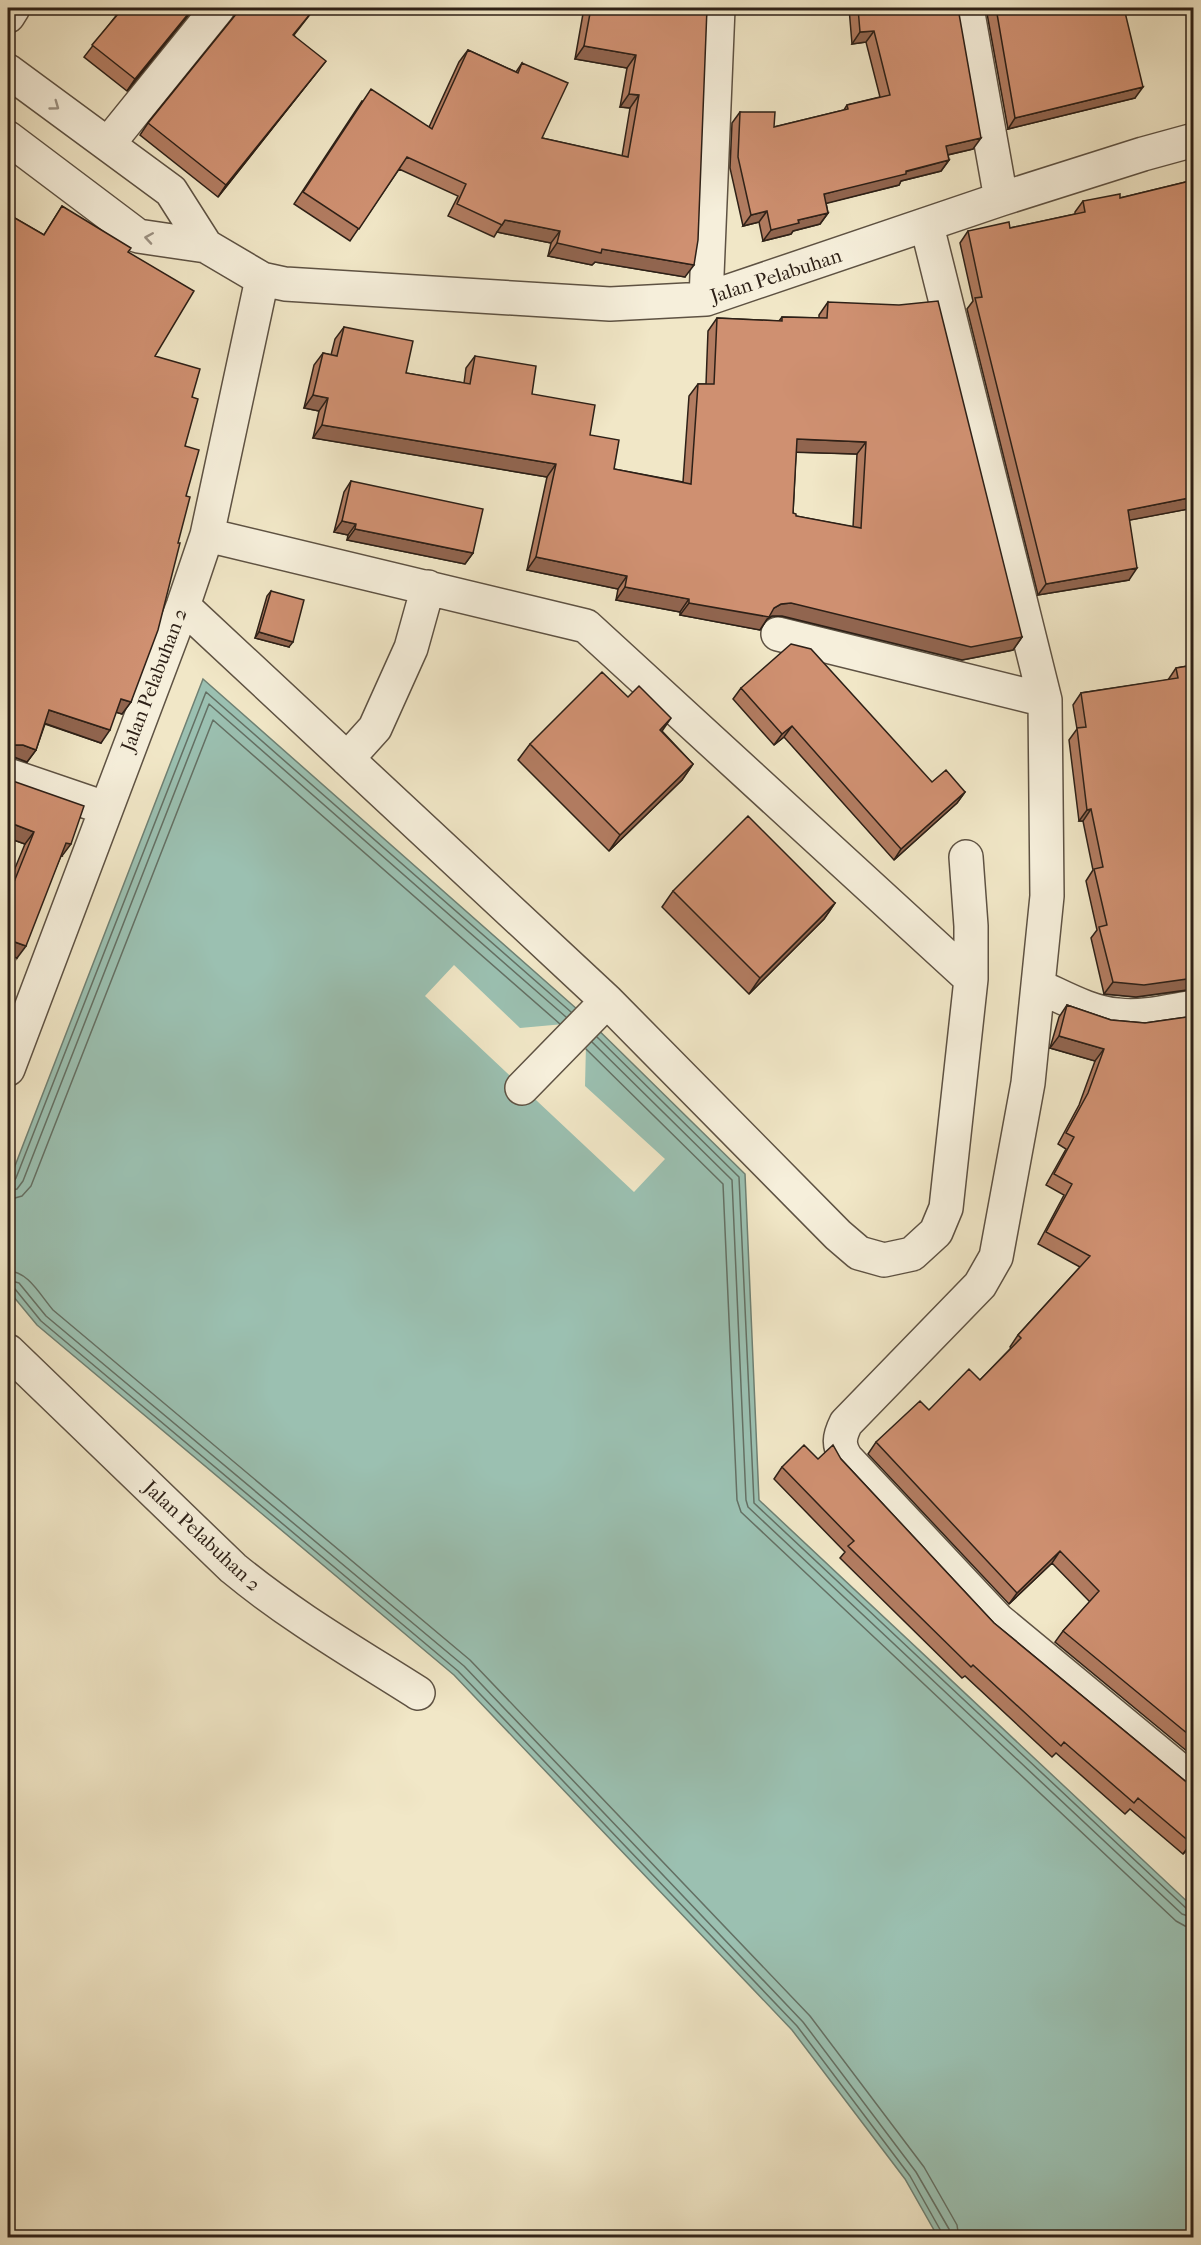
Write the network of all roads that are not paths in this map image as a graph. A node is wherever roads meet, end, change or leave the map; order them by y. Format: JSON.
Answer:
{"nodes":[{"id":1,"x":13,"y":8,"type":"edge"},
{"id":2,"x":218,"y":8,"type":"edge"},
{"id":3,"x":718,"y":8,"type":"edge"},
{"id":4,"x":967,"y":8,"type":"edge"},
{"id":5,"x":8,"y":16,"type":"edge"},
{"id":6,"x":8,"y":71,"type":"edge"},
{"id":7,"x":8,"y":138,"type":"edge"},
{"id":8,"x":1194,"y":140,"type":"edge"},
{"id":9,"x":108,"y":144,"type":"junction"},
{"id":10,"x":1001,"y":199,"type":"junction"},
{"id":11,"x":927,"y":226,"type":"junction"},
{"id":12,"x":206,"y":246,"type":"junction"},
{"id":13,"x":262,"y":279,"type":"junction"},
{"id":14,"x":706,"y":299,"type":"junction"},
{"id":15,"x":207,"y":536,"type":"junction"},
{"id":16,"x":428,"y":587,"type":"junction"},
{"id":17,"x":183,"y":606,"type":"junction"},
{"id":18,"x":778,"y":634,"type":"dead end"},
{"id":19,"x":1045,"y":700,"type":"junction"},
{"id":20,"x":347,"y":759,"type":"junction"},
{"id":21,"x":8,"y":775,"type":"edge"},
{"id":22,"x":105,"y":808,"type":"junction"},
{"id":23,"x":966,"y":857,"type":"dead end"},
{"id":24,"x":971,"y":979,"type":"junction"},
{"id":25,"x":1038,"y":986,"type":"junction"},
{"id":26,"x":607,"y":1001,"type":"junction"},
{"id":27,"x":1194,"y":1007,"type":"edge"},
{"id":28,"x":8,"y":1069,"type":"edge"},
{"id":29,"x":522,"y":1088,"type":"dead end"},
{"id":30,"x":9,"y":1356,"type":"edge"},
{"id":31,"x":418,"y":1693,"type":"dead end"},
{"id":32,"x":1194,"y":1782,"type":"edge"}],
"edges":[{"from":1,"to":5,"type":"street"},
{"from":2,"to":9,"type":"street"},
{"from":3,"to":14,"type":"street"},
{"from":4,"to":10,"type":"street"},
{"from":6,"to":9,"type":"street","one_way":true},
{"from":12,"to":7,"type":"street","one_way":true},
{"from":8,"to":10,"type":"street","name":"Jalan Pelabuhan"},
{"from":9,"to":12,"type":"street"},
{"from":10,"to":11,"type":"street","name":"Jalan Pelabuhan"},
{"from":11,"to":14,"type":"street","name":"Jalan Pelabuhan"},
{"from":11,"to":19,"type":"street"},
{"from":12,"to":13,"type":"street","name":"Jalan Pelabuhan"},
{"from":13,"to":14,"type":"street","name":"Jalan Pelabuhan"},
{"from":13,"to":15,"type":"street","name":"Jalan Pelabuhan 2"},
{"from":15,"to":16,"type":"street"},
{"from":15,"to":17,"type":"street","name":"Jalan Pelabuhan 2"},
{"from":16,"to":20,"type":"street"},
{"from":16,"to":24,"type":"street"},
{"from":17,"to":20,"type":"street"},
{"from":17,"to":22,"type":"street","name":"Jalan Pelabuhan 2"},
{"from":18,"to":19,"type":"street"},
{"from":19,"to":25,"type":"street"},
{"from":20,"to":26,"type":"street"},
{"from":21,"to":22,"type":"street"},
{"from":22,"to":28,"type":"street","name":"Jalan Pelabuhan 2"},
{"from":23,"to":24,"type":"street"},
{"from":24,"to":26,"type":"street"},
{"from":25,"to":27,"type":"street"},
{"from":25,"to":32,"type":"street"},
{"from":26,"to":29,"type":"street"},
{"from":30,"to":31,"type":"street","name":"Jalan Pelabuhan 2"}]}
